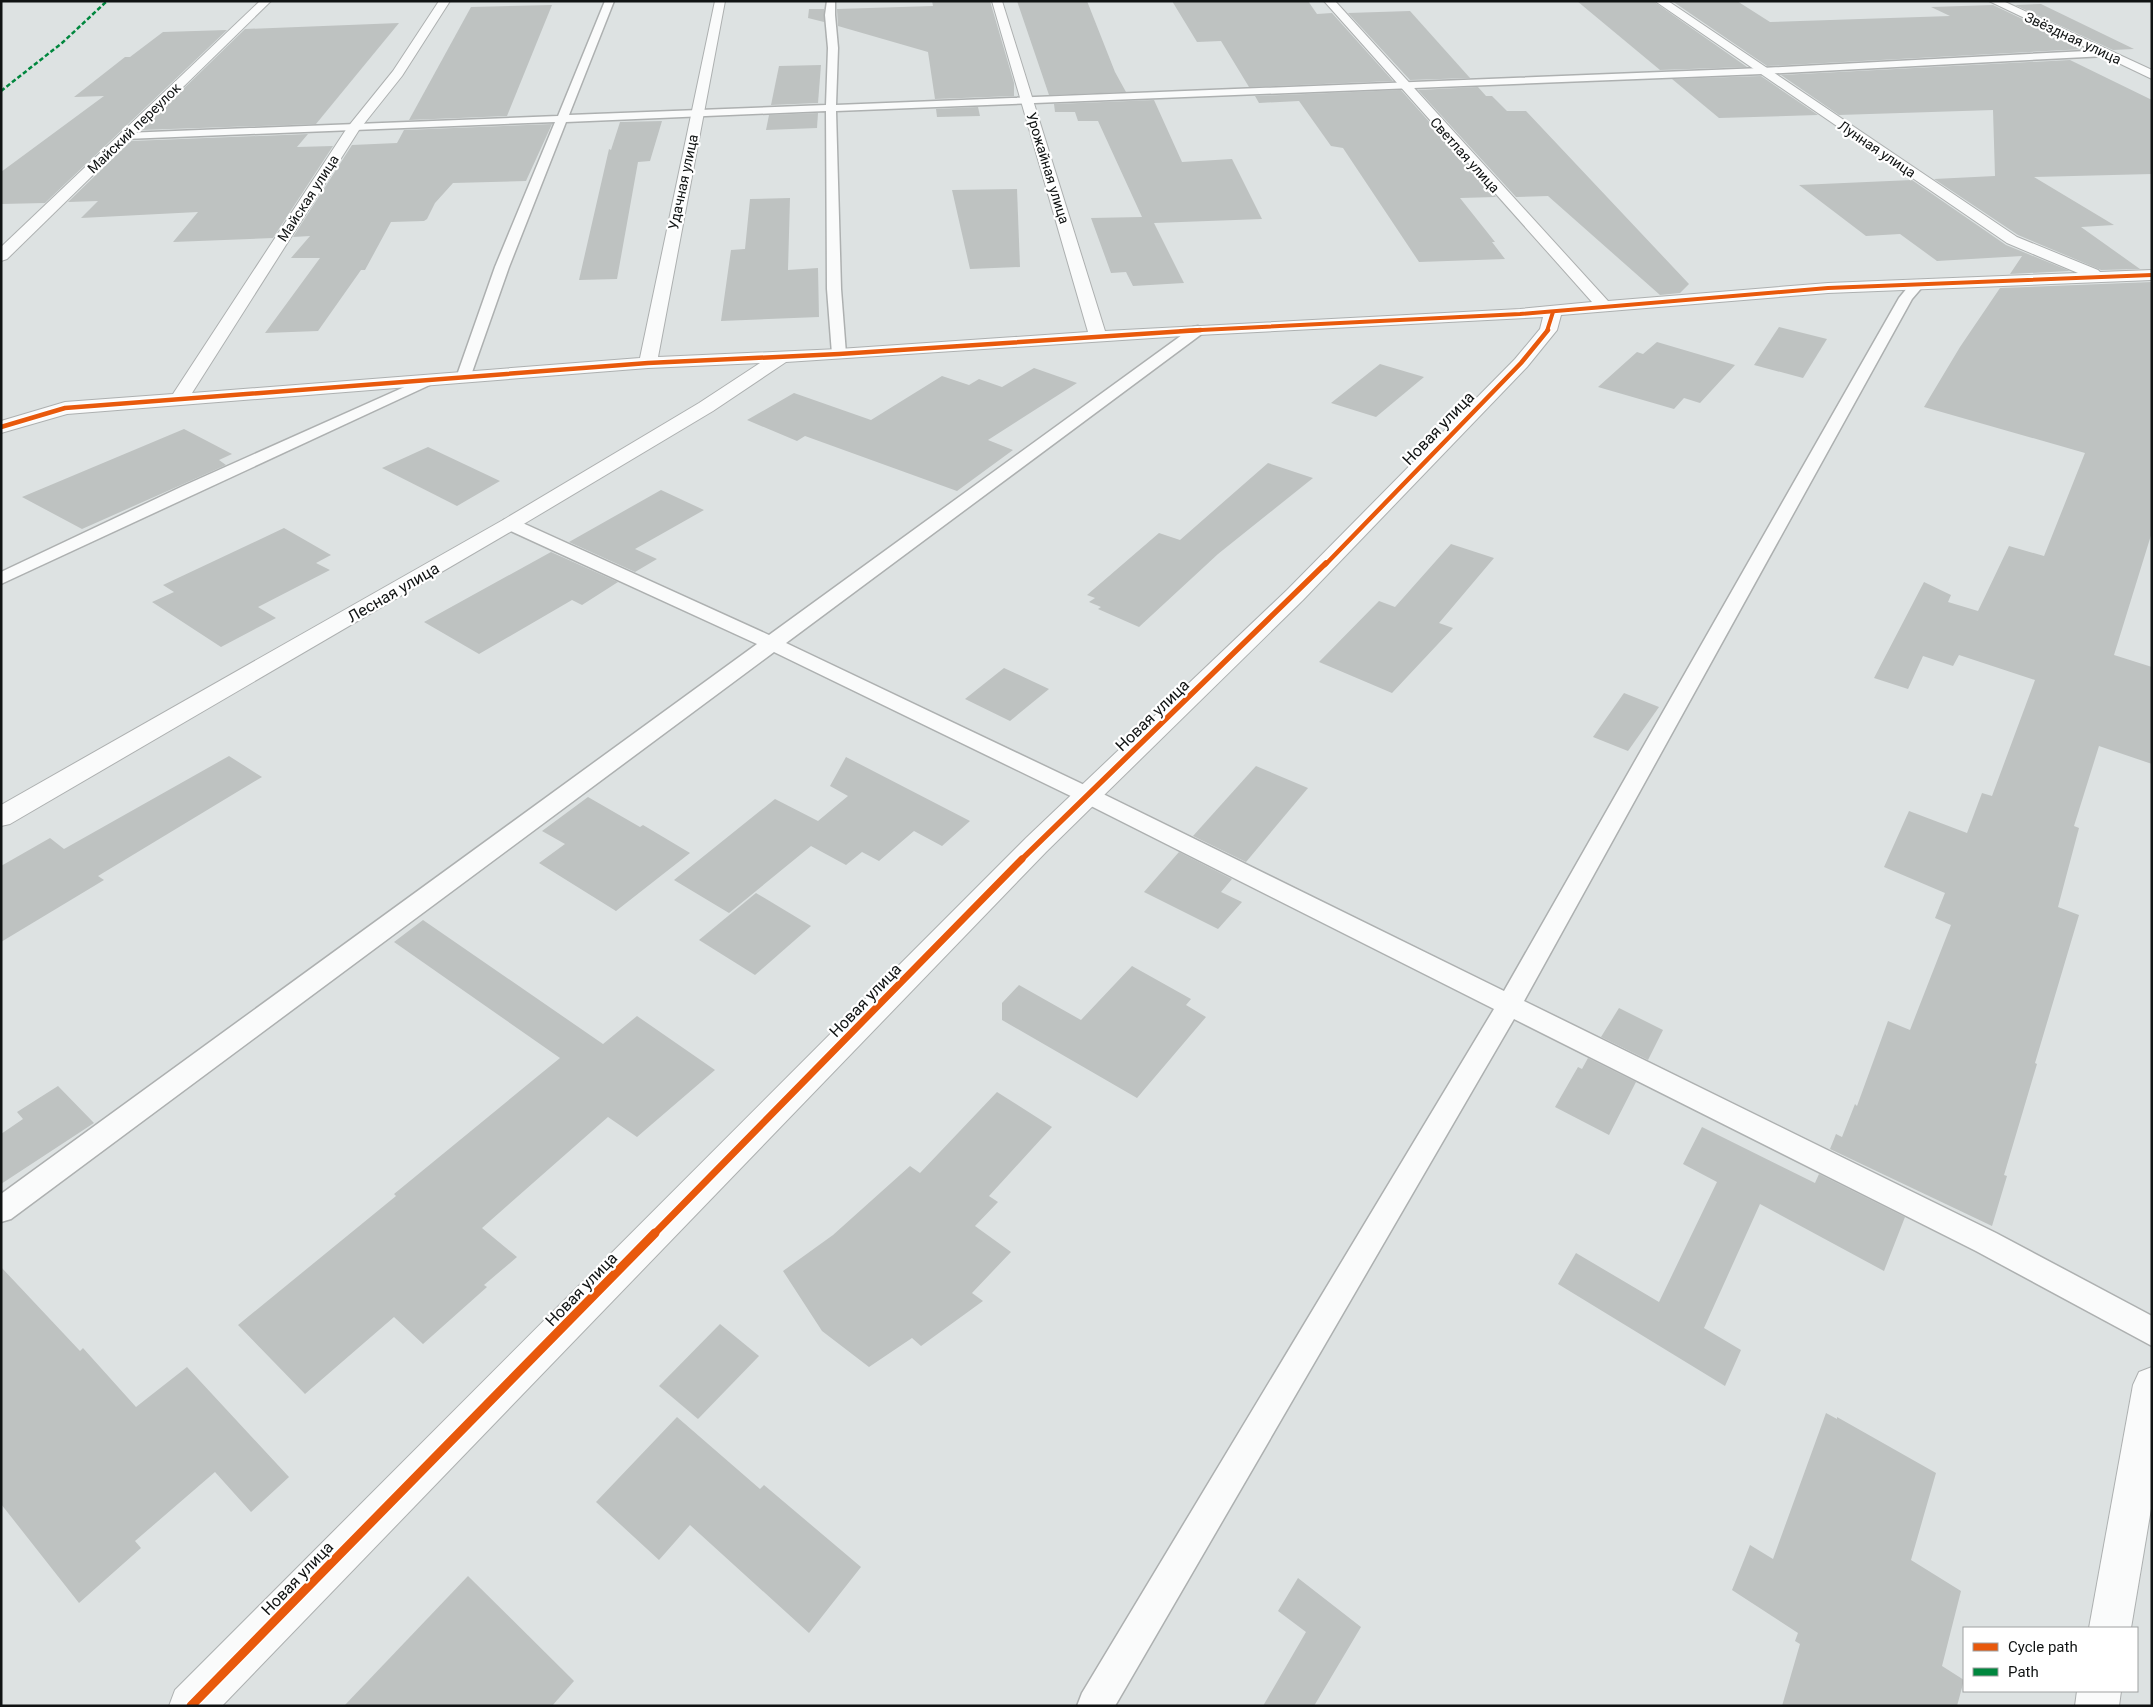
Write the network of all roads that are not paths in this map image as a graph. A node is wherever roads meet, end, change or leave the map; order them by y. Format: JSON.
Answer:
{"nodes":[{"id":1,"x":266,"y":1,"type":"edge"},
{"id":2,"x":445,"y":1,"type":"edge"},
{"id":3,"x":610,"y":1,"type":"edge"},
{"id":4,"x":720,"y":1,"type":"edge"},
{"id":5,"x":831,"y":1,"type":"edge"},
{"id":6,"x":997,"y":1,"type":"edge"},
{"id":7,"x":1329,"y":1,"type":"edge"},
{"id":8,"x":1660,"y":1,"type":"edge"},
{"id":9,"x":1994,"y":1,"type":"edge"},
{"id":10,"x":2106,"y":53,"type":"junction"},
{"id":11,"x":1762,"y":72,"type":"junction"},
{"id":12,"x":2152,"y":75,"type":"edge"},
{"id":13,"x":1403,"y":86,"type":"junction"},
{"id":14,"x":1028,"y":101,"type":"junction"},
{"id":15,"x":831,"y":109,"type":"junction"},
{"id":16,"x":697,"y":114,"type":"junction"},
{"id":17,"x":562,"y":119,"type":"junction"},
{"id":18,"x":354,"y":128,"type":"junction"},
{"id":19,"x":125,"y":136,"type":"junction"},
{"id":20,"x":1,"y":256,"type":"edge"},
{"id":21,"x":2152,"y":275,"type":"edge"},
{"id":22,"x":2105,"y":277,"type":"junction"},
{"id":23,"x":1917,"y":285,"type":"junction"},
{"id":24,"x":1604,"y":306,"type":"junction"},
{"id":25,"x":1553,"y":312,"type":"junction"},
{"id":26,"x":1198,"y":330,"type":"junction"},
{"id":27,"x":1098,"y":336,"type":"junction"},
{"id":28,"x":839,"y":354,"type":"junction"},
{"id":29,"x":780,"y":358,"type":"junction"},
{"id":30,"x":648,"y":363,"type":"junction"},
{"id":31,"x":463,"y":378,"type":"junction"},
{"id":32,"x":429,"y":380,"type":"junction"},
{"id":33,"x":178,"y":400,"type":"junction"},
{"id":34,"x":9,"y":406,"type":"dead end"},
{"id":35,"x":65,"y":408,"type":"junction"},
{"id":36,"x":1,"y":427,"type":"edge"},
{"id":37,"x":510,"y":524,"type":"junction"},
{"id":38,"x":1,"y":579,"type":"edge"},
{"id":39,"x":771,"y":644,"type":"junction"},
{"id":40,"x":1089,"y":796,"type":"junction"},
{"id":41,"x":1,"y":817,"type":"edge"},
{"id":42,"x":1509,"y":1005,"type":"junction"},
{"id":43,"x":1,"y":1210,"type":"edge"},
{"id":44,"x":2152,"y":1332,"type":"edge"},
{"id":45,"x":2152,"y":1385,"type":"edge"},
{"id":46,"x":2110,"y":1627,"type":"edge"},
{"id":47,"x":2099,"y":1692,"type":"edge"},
{"id":48,"x":191,"y":1706,"type":"edge"},
{"id":49,"x":1095,"y":1706,"type":"edge"},
{"id":50,"x":2097,"y":1706,"type":"edge"}],
"edges":[{"from":1,"to":19,"type":"street","name":"Майский переулок"},
{"from":2,"to":18,"type":"street","name":"Майская улица"},
{"from":3,"to":17,"type":"lane"},
{"from":4,"to":16,"type":"street","name":"Удачная улица"},
{"from":5,"to":15,"type":"lane"},
{"from":6,"to":14,"type":"street","name":"Урожайная улица"},
{"from":7,"to":13,"type":"street","name":"Светлая улица"},
{"from":8,"to":11,"type":"street","name":"Лунная улица"},
{"from":9,"to":10,"type":"street","name":"Звёздная улица"},
{"from":10,"to":11,"type":"lane"},
{"from":10,"to":12,"type":"street","name":"Звёздная улица"},
{"from":11,"to":13,"type":"lane"},
{"from":11,"to":22,"type":"street","name":"Лунная улица"},
{"from":13,"to":14,"type":"lane"},
{"from":13,"to":24,"type":"street","name":"Светлая улица"},
{"from":14,"to":15,"type":"lane"},
{"from":14,"to":27,"type":"street","name":"Урожайная улица"},
{"from":15,"to":16,"type":"lane"},
{"from":15,"to":28,"type":"lane"},
{"from":16,"to":17,"type":"lane"},
{"from":16,"to":30,"type":"street","name":"Удачная улица"},
{"from":17,"to":18,"type":"lane"},
{"from":17,"to":31,"type":"lane"},
{"from":18,"to":19,"type":"lane"},
{"from":18,"to":33,"type":"street","name":"Майская улица"},
{"from":19,"to":20,"type":"street","name":"Майский переулок"},
{"from":21,"to":22,"type":"street"},
{"from":22,"to":23,"type":"street"},
{"from":23,"to":24,"type":"street"},
{"from":23,"to":42,"type":"lane"},
{"from":24,"to":25,"type":"street"},
{"from":25,"to":26,"type":"street"},
{"from":25,"to":40,"type":"street","name":"Новая улица"},
{"from":26,"to":27,"type":"street"},
{"from":26,"to":39,"type":"lane"},
{"from":27,"to":28,"type":"street"},
{"from":28,"to":29,"type":"street"},
{"from":29,"to":30,"type":"street"},
{"from":29,"to":37,"type":"street","name":"Лесная улица"},
{"from":30,"to":31,"type":"street"},
{"from":31,"to":32,"type":"street"},
{"from":32,"to":33,"type":"street"},
{"from":32,"to":38,"type":"lane"},
{"from":33,"to":35,"type":"street"},
{"from":34,"to":35,"type":"street"},
{"from":35,"to":36,"type":"street"},
{"from":37,"to":39,"type":"lane"},
{"from":37,"to":41,"type":"street","name":"Лесная улица"},
{"from":39,"to":40,"type":"lane"},
{"from":39,"to":43,"type":"lane"},
{"from":40,"to":42,"type":"lane"},
{"from":40,"to":48,"type":"street","name":"Новая улица"},
{"from":42,"to":44,"type":"lane"},
{"from":42,"to":49,"type":"lane"},
{"from":45,"to":46,"type":"street"},
{"from":47,"to":50,"type":"street"}]}
